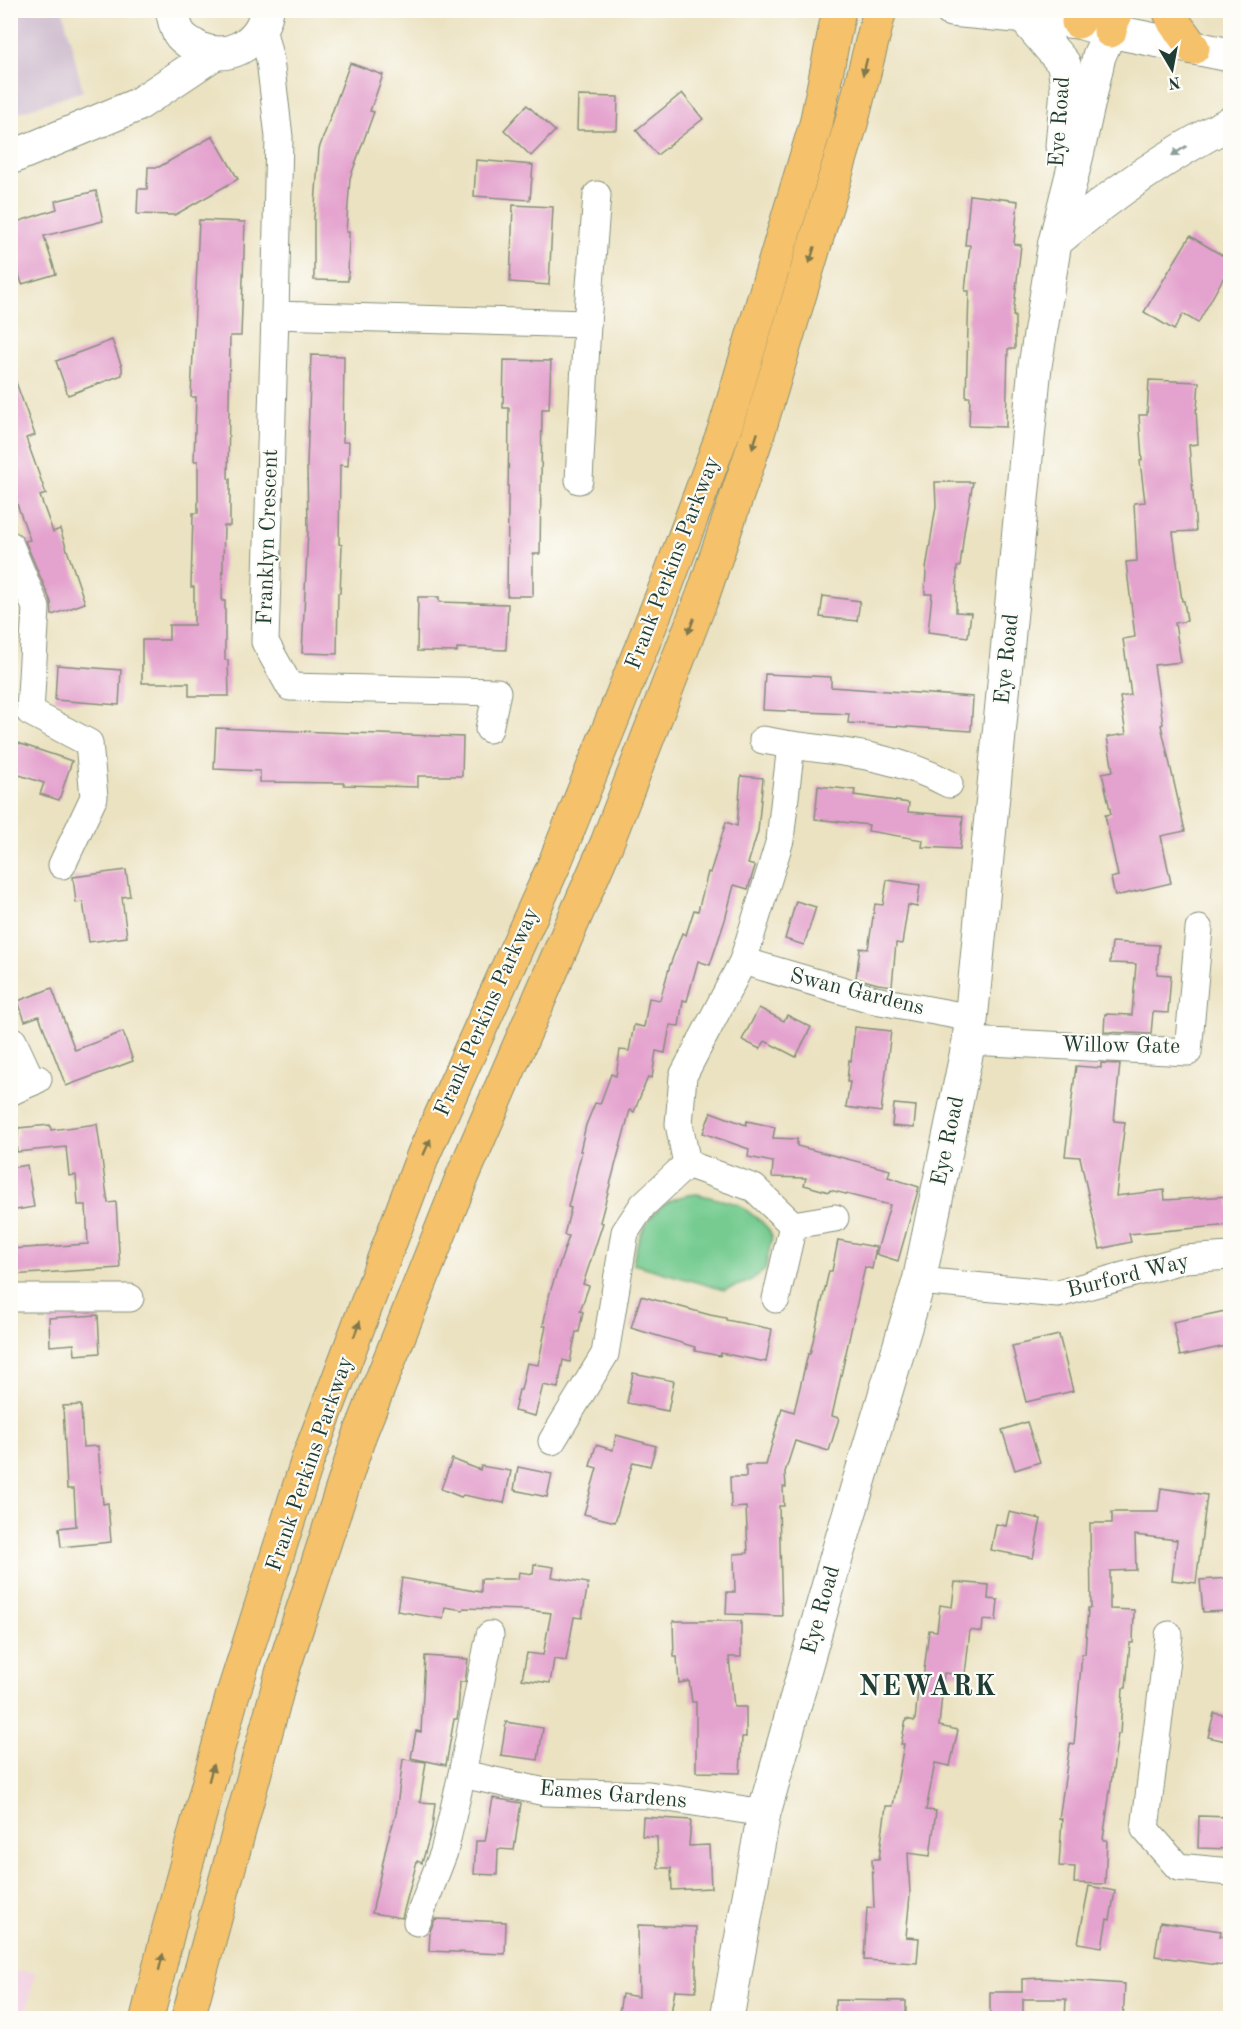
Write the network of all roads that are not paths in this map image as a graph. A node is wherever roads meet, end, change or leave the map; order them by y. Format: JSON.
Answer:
{"nodes":[{"id":1,"x":839,"y":10,"type":"edge"},
{"id":2,"x":880,"y":10,"type":"edge"},
{"id":3,"x":1169,"y":10,"type":"edge"},
{"id":4,"x":955,"y":11,"type":"edge"},
{"id":5,"x":266,"y":15,"type":"edge"},
{"id":6,"x":1023,"y":16,"type":"junction"},
{"id":7,"x":1098,"y":19,"type":"edge"},
{"id":8,"x":176,"y":22,"type":"edge"},
{"id":9,"x":1193,"y":48,"type":"junction"},
{"id":10,"x":225,"y":52,"type":"junction"},
{"id":11,"x":1230,"y":55,"type":"edge"},
{"id":12,"x":273,"y":90,"type":"junction"},
{"id":13,"x":137,"y":105,"type":"junction"},
{"id":14,"x":1230,"y":123,"type":"edge"},
{"id":15,"x":10,"y":158,"type":"edge"},
{"id":16,"x":597,"y":195,"type":"dead end"},
{"id":17,"x":1055,"y":242,"type":"junction"},
{"id":18,"x":276,"y":315,"type":"junction"},
{"id":19,"x":587,"y":324,"type":"junction"},
{"id":20,"x":579,"y":480,"type":"dead end"},
{"id":21,"x":10,"y":545,"type":"edge"},
{"id":22,"x":489,"y":729,"type":"dead end"},
{"id":23,"x":763,"y":740,"type":"dead end"},
{"id":24,"x":791,"y":745,"type":"junction"},
{"id":25,"x":949,"y":784,"type":"dead end"},
{"id":26,"x":62,"y":865,"type":"dead end"},
{"id":27,"x":1199,"y":929,"type":"dead end"},
{"id":28,"x":743,"y":961,"type":"junction"},
{"id":29,"x":971,"y":1030,"type":"junction"},
{"id":30,"x":13,"y":1041,"type":"dead end"},
{"id":31,"x":27,"y":1084,"type":"edge"},
{"id":32,"x":687,"y":1164,"type":"junction"},
{"id":33,"x":835,"y":1218,"type":"dead end"},
{"id":34,"x":793,"y":1225,"type":"junction"},
{"id":35,"x":1230,"y":1256,"type":"edge"},
{"id":36,"x":919,"y":1281,"type":"junction"},
{"id":37,"x":10,"y":1298,"type":"edge"},
{"id":38,"x":130,"y":1298,"type":"dead end"},
{"id":39,"x":776,"y":1299,"type":"dead end"},
{"id":40,"x":552,"y":1441,"type":"dead end"},
{"id":41,"x":490,"y":1635,"type":"dead end"},
{"id":42,"x":1169,"y":1635,"type":"dead end"},
{"id":43,"x":462,"y":1774,"type":"junction"},
{"id":44,"x":764,"y":1812,"type":"junction"},
{"id":45,"x":1230,"y":1872,"type":"edge"},
{"id":46,"x":417,"y":1922,"type":"dead end"},
{"id":47,"x":147,"y":2019,"type":"edge"},
{"id":48,"x":188,"y":2019,"type":"edge"},
{"id":49,"x":726,"y":2019,"type":"edge"}],
"edges":[{"from":47,"to":1,"type":"highway","name":"Frank Perkins Parkway","one_way":true},
{"from":2,"to":48,"type":"highway","name":"Frank Perkins Parkway","one_way":true},
{"from":3,"to":9,"type":"highway"},
{"from":4,"to":6,"type":"street"},
{"from":5,"to":10,"type":"street"},
{"from":5,"to":12,"type":"street","name":"Franklyn Crescent"},
{"from":6,"to":7,"type":"street"},
{"from":6,"to":17,"type":"street","name":"Eye Road"},
{"from":7,"to":9,"type":"street"},
{"from":7,"to":17,"type":"street","name":"Eye Road"},
{"from":8,"to":10,"type":"street"},
{"from":8,"to":13,"type":"street"},
{"from":9,"to":11,"type":"street"},
{"from":10,"to":12,"type":"street"},
{"from":10,"to":13,"type":"street"},
{"from":12,"to":18,"type":"street","name":"Franklyn Crescent"},
{"from":13,"to":15,"type":"street"},
{"from":14,"to":17,"type":"street","one_way":true},
{"from":16,"to":19,"type":"street"},
{"from":17,"to":29,"type":"street","name":"Eye Road"},
{"from":18,"to":19,"type":"street"},
{"from":18,"to":22,"type":"street","name":"Franklyn Crescent"},
{"from":19,"to":20,"type":"street"},
{"from":21,"to":26,"type":"street"},
{"from":23,"to":24,"type":"street"},
{"from":24,"to":25,"type":"street"},
{"from":24,"to":28,"type":"street"},
{"from":27,"to":29,"type":"street","name":"Willow Gate"},
{"from":28,"to":29,"type":"street","name":"Swan Gardens"},
{"from":28,"to":32,"type":"street"},
{"from":29,"to":36,"type":"street","name":"Eye Road"},
{"from":30,"to":31,"type":"street"},
{"from":32,"to":34,"type":"street"},
{"from":32,"to":40,"type":"street"},
{"from":33,"to":34,"type":"street"},
{"from":34,"to":39,"type":"street"},
{"from":35,"to":36,"type":"street","name":"Burford Way"},
{"from":36,"to":44,"type":"street","name":"Eye Road"},
{"from":37,"to":38,"type":"street"},
{"from":41,"to":43,"type":"street"},
{"from":42,"to":45,"type":"street"},
{"from":43,"to":44,"type":"street","name":"Eames Gardens"},
{"from":43,"to":46,"type":"street"},
{"from":44,"to":49,"type":"street","name":"Eye Road"}]}
